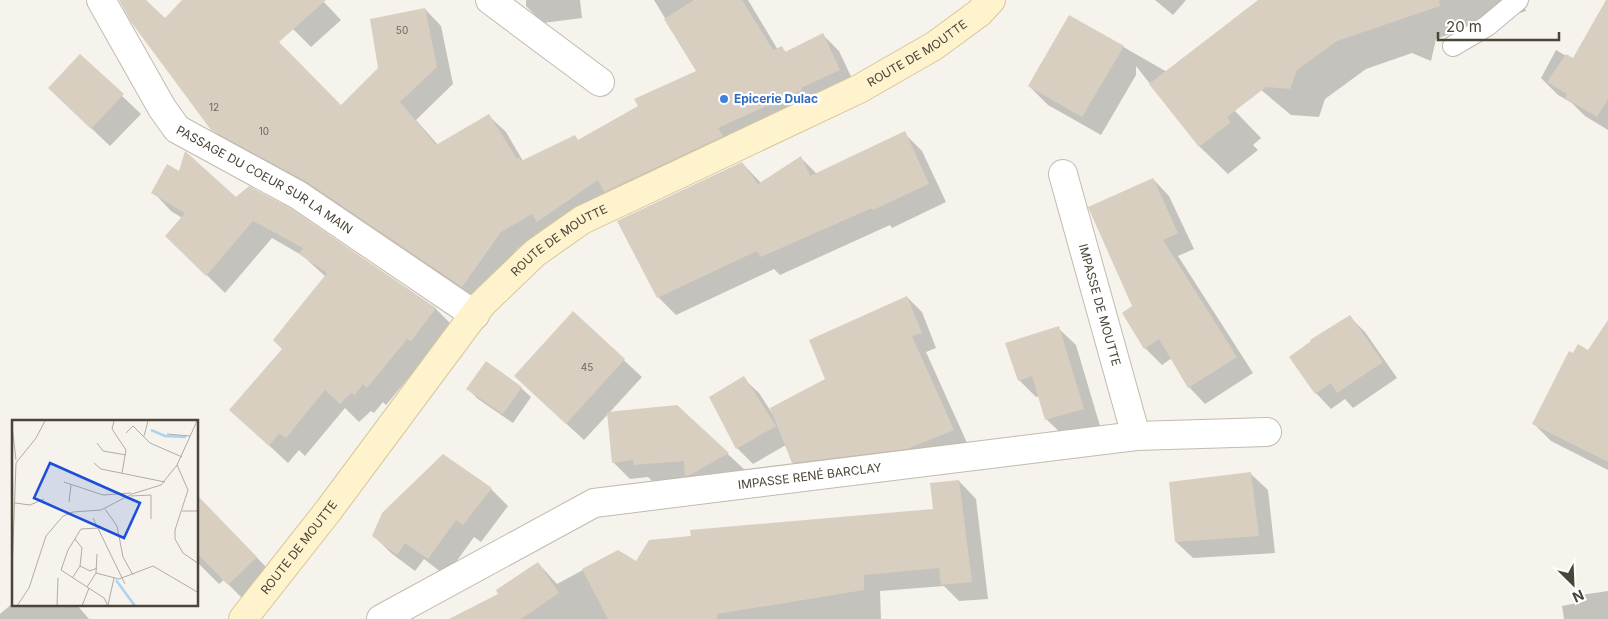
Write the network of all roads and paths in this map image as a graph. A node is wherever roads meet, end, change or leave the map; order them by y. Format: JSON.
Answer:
{"nodes":[{"id":1,"x":101,"y":0,"type":"edge"},
{"id":2,"x":490,"y":0,"type":"edge"},
{"id":3,"x":991,"y":0,"type":"edge"},
{"id":4,"x":1518,"y":0,"type":"edge"},
{"id":5,"x":1453,"y":46,"type":"dead end"},
{"id":6,"x":600,"y":82,"type":"dead end"},
{"id":7,"x":1063,"y":174,"type":"dead end"},
{"id":8,"x":475,"y":315,"type":"junction"},
{"id":9,"x":1267,"y":432,"type":"dead end"},
{"id":10,"x":1136,"y":436,"type":"junction"},
{"id":11,"x":243,"y":619,"type":"edge"},
{"id":12,"x":381,"y":619,"type":"edge"}],
"edges":[{"from":1,"to":8,"type":"street","name":"PASSAGE DU COEUR SUR LA MAIN"},
{"from":2,"to":6,"type":"street"},
{"from":3,"to":8,"type":"main road","name":"ROUTE DE MOUTTE"},
{"from":4,"to":5,"type":"lane"},
{"from":7,"to":10,"type":"street","name":"IMPASSE DE MOUTTE"},
{"from":8,"to":11,"type":"main road","name":"ROUTE DE MOUTTE"},
{"from":9,"to":10,"type":"street","name":"IMPASSE RENÉ BARCLAY"},
{"from":10,"to":12,"type":"street","name":"IMPASSE RENÉ BARCLAY"}]}
